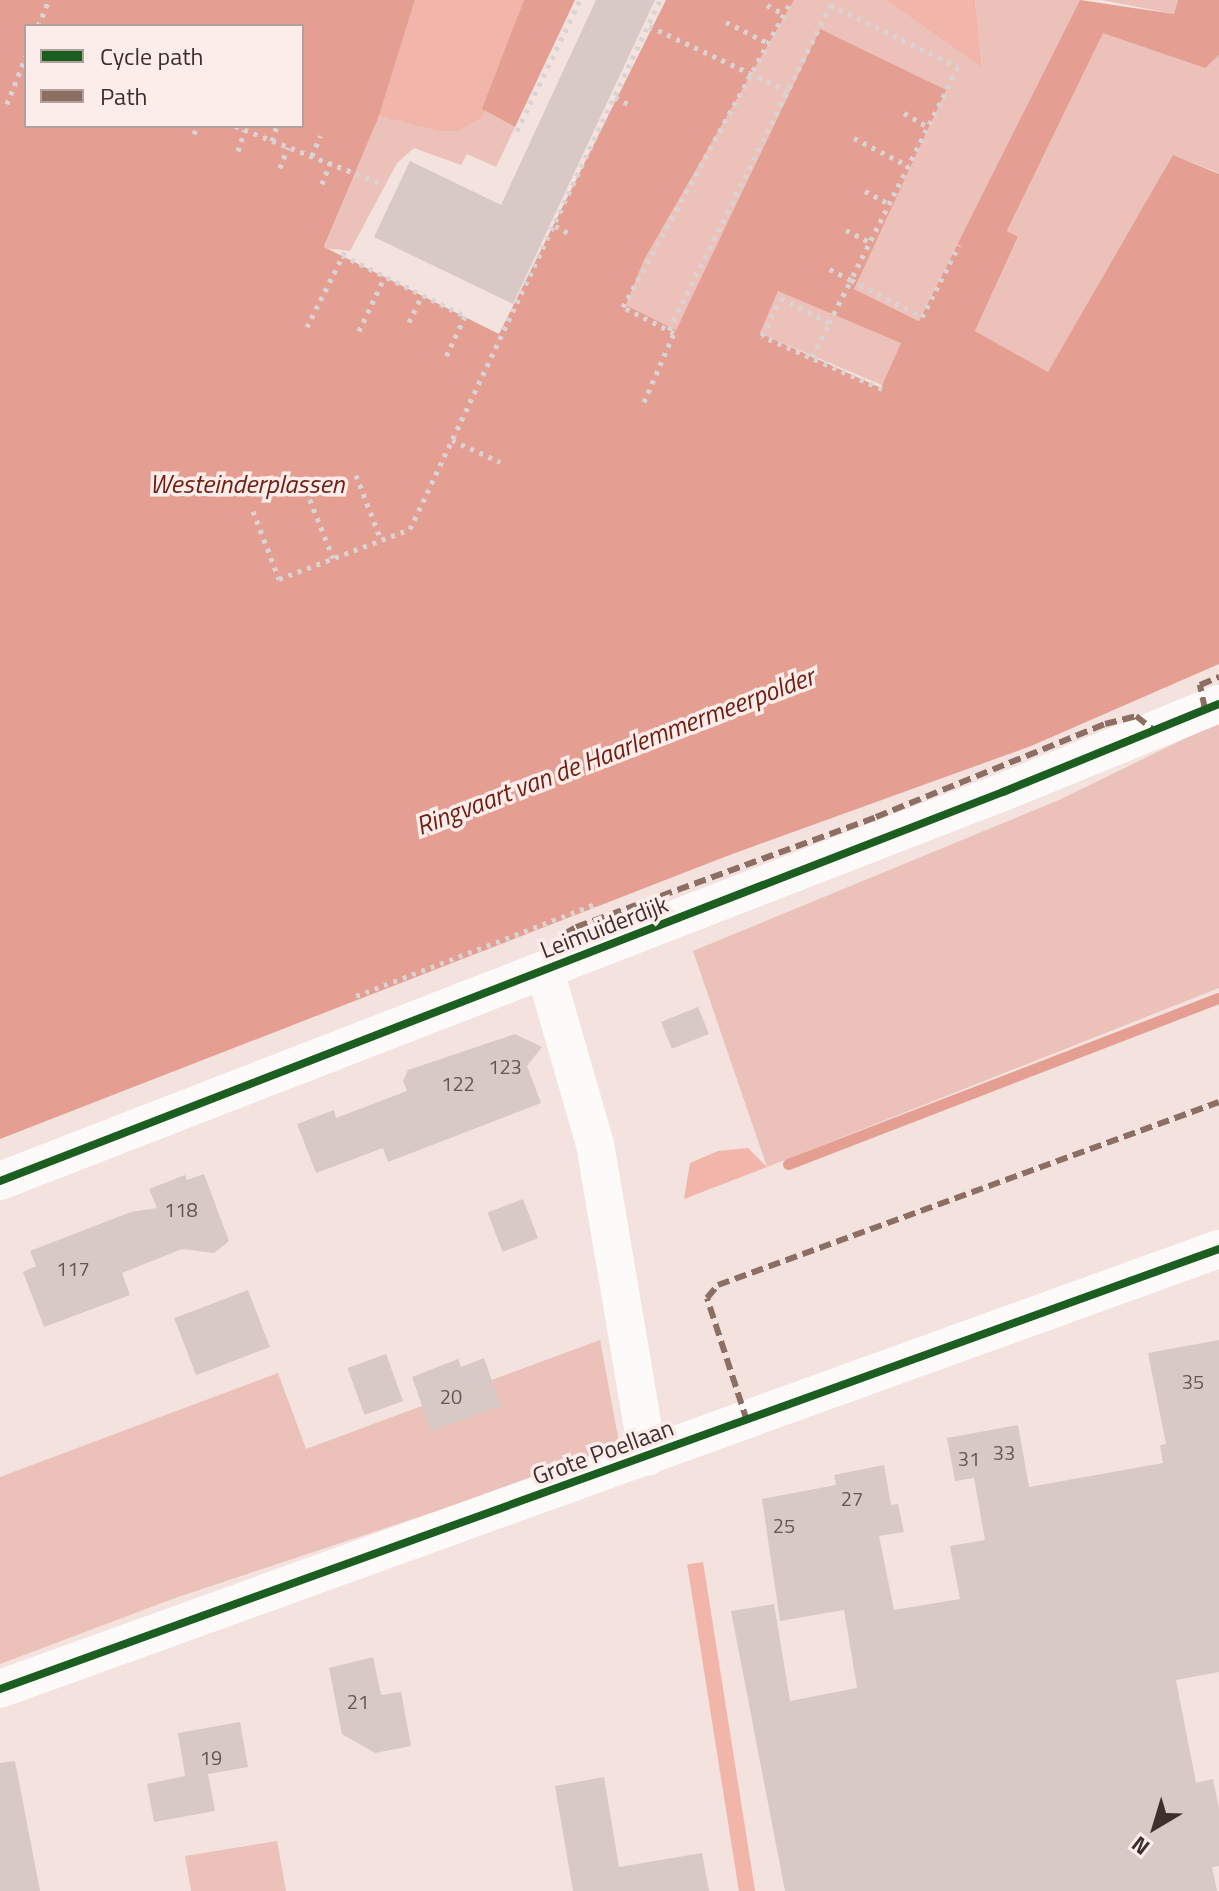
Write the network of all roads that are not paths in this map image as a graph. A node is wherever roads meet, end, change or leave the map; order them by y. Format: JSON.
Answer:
{"nodes":[{"id":1,"x":1219,"y":704,"type":"edge"},
{"id":2,"x":545,"y":971,"type":"junction"},
{"id":3,"x":0,"y":1181,"type":"edge"},
{"id":4,"x":1219,"y":1249,"type":"edge"},
{"id":5,"x":648,"y":1457,"type":"junction"},
{"id":6,"x":0,"y":1689,"type":"edge"}],
"edges":[{"from":1,"to":2,"type":"street","name":"Leimuiderdijk"},
{"from":2,"to":3,"type":"street","name":"Leimuiderdijk"},
{"from":2,"to":5,"type":"street","name":"Grote Poellaan"},
{"from":4,"to":5,"type":"street","name":"Grote Poellaan"},
{"from":5,"to":6,"type":"street","name":"Grote Poellaan"}]}
